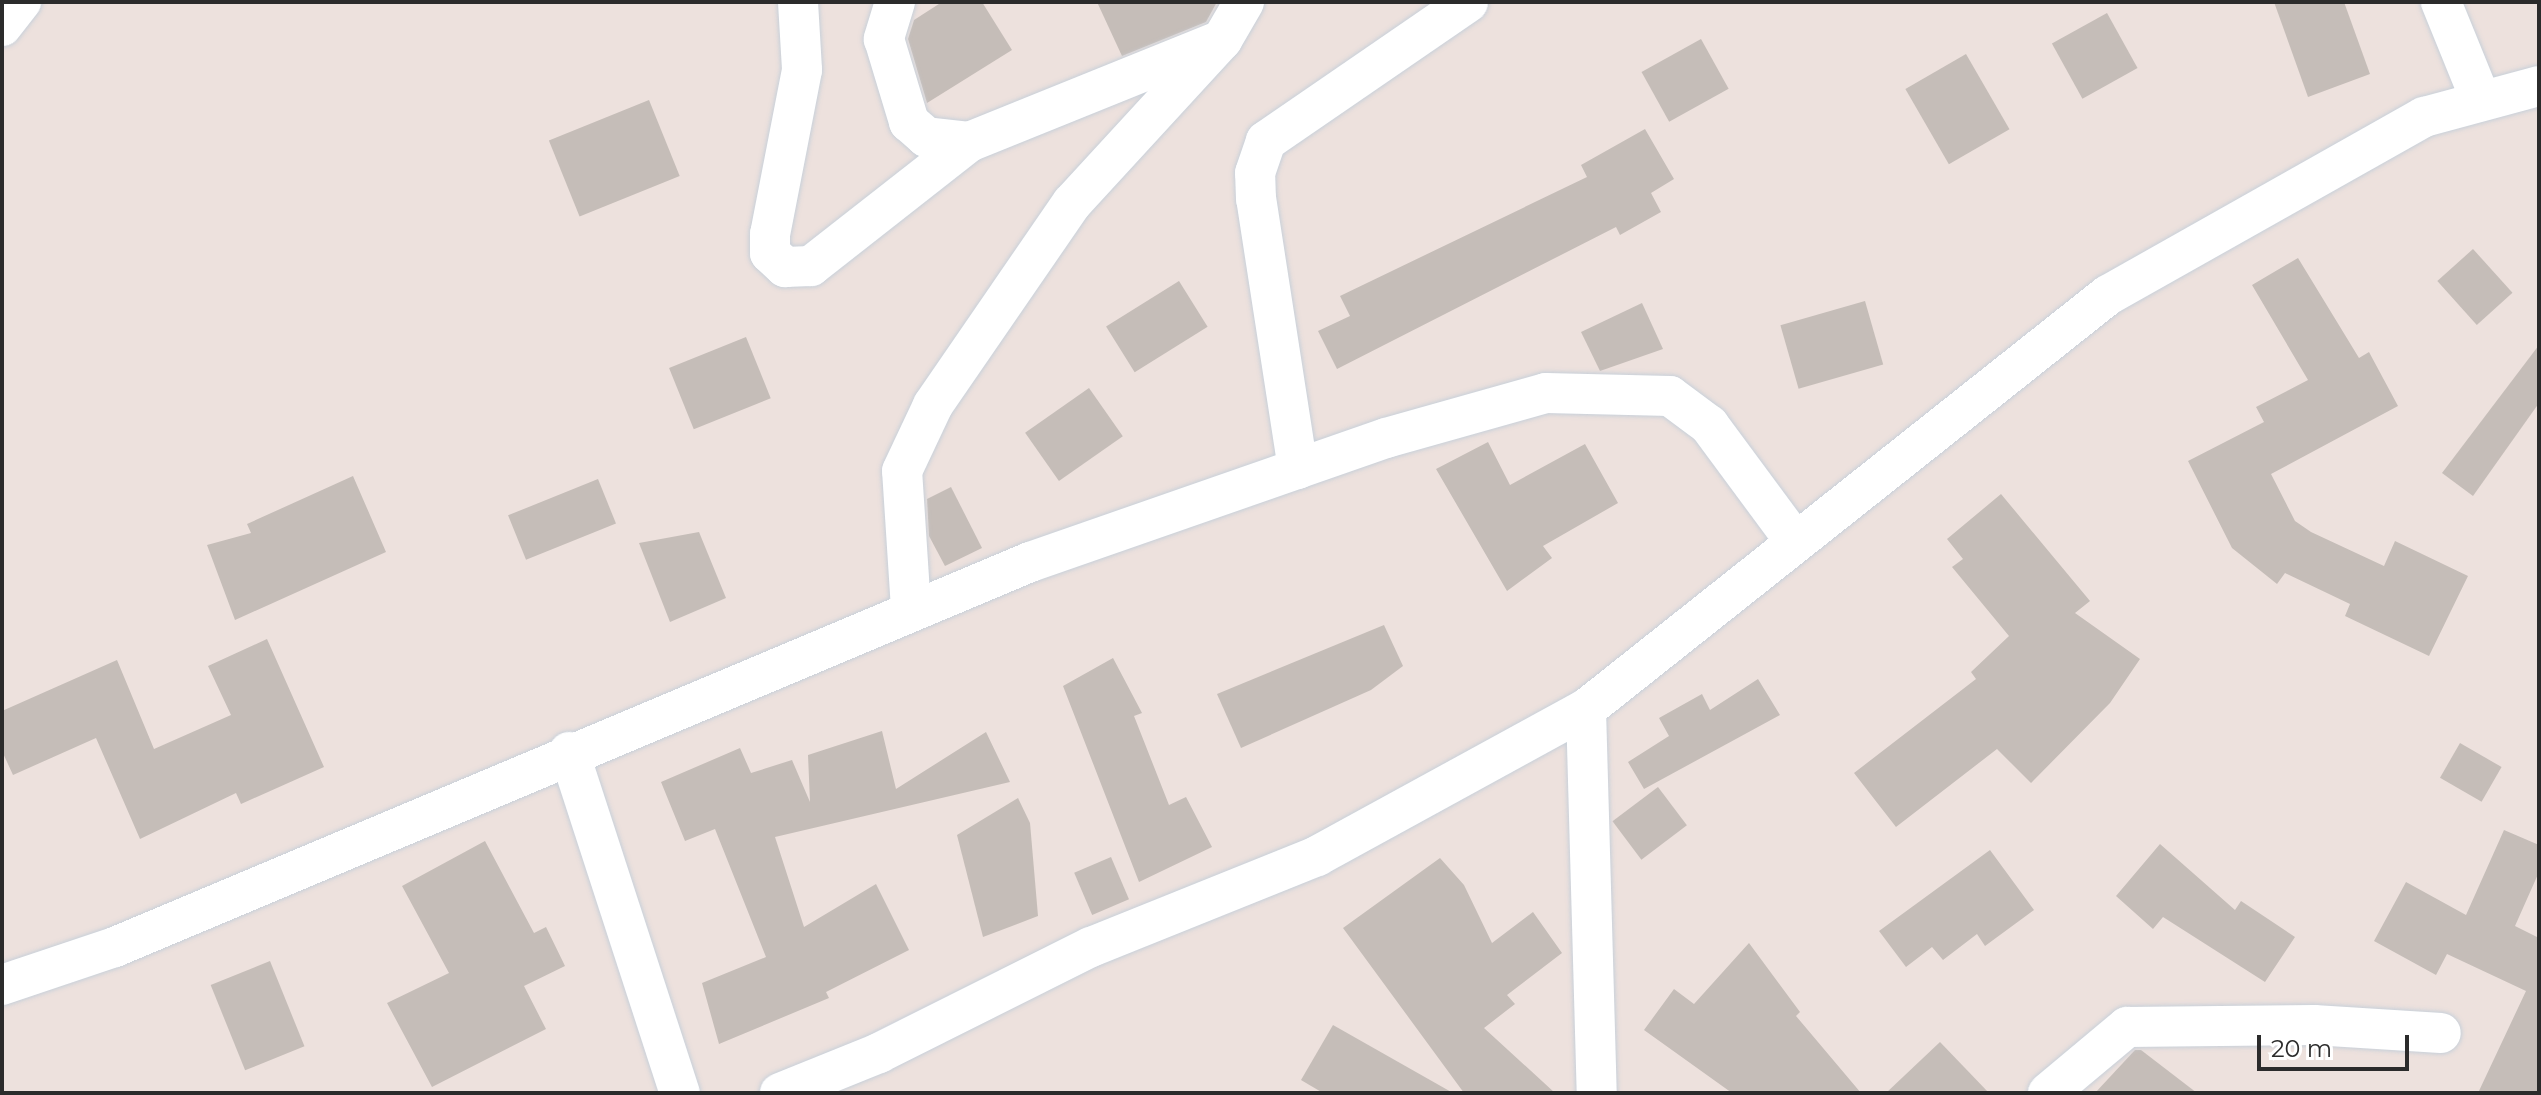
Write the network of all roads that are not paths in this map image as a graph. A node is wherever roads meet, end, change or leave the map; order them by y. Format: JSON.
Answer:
{"nodes":[{"id":1,"x":21,"y":2,"type":"edge"},
{"id":2,"x":798,"y":2,"type":"edge"},
{"id":3,"x":895,"y":2,"type":"edge"},
{"id":4,"x":1244,"y":2,"type":"edge"},
{"id":5,"x":1468,"y":2,"type":"edge"},
{"id":6,"x":2441,"y":2,"type":"edge"},
{"id":7,"x":2,"y":26,"type":"edge"},
{"id":8,"x":1222,"y":40,"type":"junction"},
{"id":9,"x":2539,"y":86,"type":"edge"},
{"id":10,"x":2480,"y":98,"type":"junction"},
{"id":11,"x":969,"y":142,"type":"junction"},
{"id":12,"x":1298,"y":469,"type":"junction"},
{"id":13,"x":1794,"y":540,"type":"junction"},
{"id":14,"x":911,"y":609,"type":"junction"},
{"id":15,"x":1586,"y":709,"type":"junction"},
{"id":16,"x":569,"y":752,"type":"junction"},
{"id":17,"x":2,"y":985,"type":"edge"},
{"id":18,"x":2441,"y":1033,"type":"dead end"},
{"id":19,"x":680,"y":1093,"type":"edge"},
{"id":20,"x":780,"y":1093,"type":"edge"},
{"id":21,"x":1597,"y":1093,"type":"edge"},
{"id":22,"x":2048,"y":1093,"type":"edge"}],
"edges":[{"from":1,"to":7,"type":"street"},
{"from":2,"to":11,"type":"street"},
{"from":3,"to":11,"type":"street"},
{"from":4,"to":8,"type":"street"},
{"from":5,"to":12,"type":"street"},
{"from":6,"to":10,"type":"street"},
{"from":8,"to":11,"type":"street"},
{"from":8,"to":14,"type":"street"},
{"from":9,"to":10,"type":"street"},
{"from":10,"to":13,"type":"street"},
{"from":12,"to":13,"type":"street"},
{"from":12,"to":14,"type":"street"},
{"from":13,"to":15,"type":"street"},
{"from":14,"to":16,"type":"street"},
{"from":15,"to":20,"type":"street"},
{"from":15,"to":21,"type":"street"},
{"from":16,"to":17,"type":"street"},
{"from":16,"to":19,"type":"street"},
{"from":18,"to":22,"type":"street"}]}
